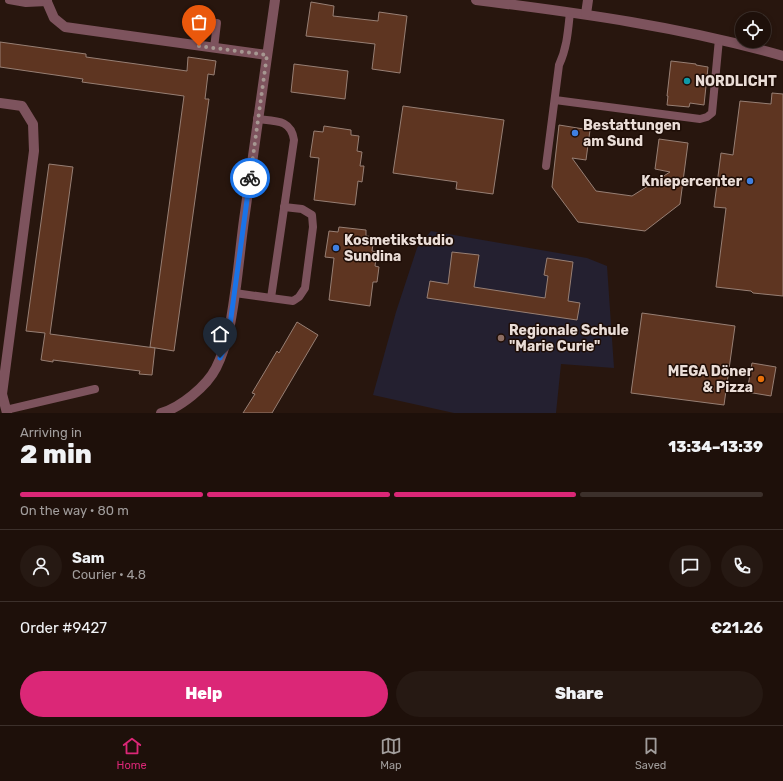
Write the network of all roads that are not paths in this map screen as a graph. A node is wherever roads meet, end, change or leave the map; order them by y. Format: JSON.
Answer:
{"nodes":[{"id":1,"x":9,"y":0,"type":"edge"},
{"id":2,"x":275,"y":0,"type":"edge"},
{"id":3,"x":476,"y":0,"type":"edge"},
{"id":4,"x":588,"y":0,"type":"edge"},
{"id":5,"x":47,"y":1,"type":"edge"},
{"id":6,"x":528,"y":3,"type":"edge"},
{"id":7,"x":570,"y":12,"type":"junction"},
{"id":8,"x":586,"y":14,"type":"junction"},
{"id":9,"x":217,"y":23,"type":"dead end"},
{"id":10,"x":719,"y":39,"type":"junction"},
{"id":11,"x":214,"y":48,"type":"junction"},
{"id":12,"x":267,"y":55,"type":"junction"},
{"id":13,"x":783,"y":56,"type":"edge"},
{"id":14,"x":555,"y":100,"type":"junction"},
{"id":15,"x":0,"y":103,"type":"edge"},
{"id":16,"x":257,"y":118,"type":"junction"},
{"id":17,"x":546,"y":166,"type":"dead end"},
{"id":18,"x":284,"y":207,"type":"junction"},
{"id":19,"x":235,"y":293,"type":"junction"},
{"id":20,"x":271,"y":298,"type":"junction"},
{"id":21,"x":95,"y":389,"type":"dead end"},
{"id":22,"x":1,"y":394,"type":"edge"},
{"id":23,"x":7,"y":412,"type":"edge"},
{"id":24,"x":161,"y":413,"type":"edge"}],
"edges":[{"from":1,"to":5,"type":"lane"},
{"from":2,"to":12,"type":"street"},
{"from":3,"to":6,"type":"street"},
{"from":4,"to":8,"type":"street"},
{"from":5,"to":11,"type":"street"},
{"from":6,"to":7,"type":"street"},
{"from":7,"to":8,"type":"street"},
{"from":7,"to":14,"type":"lane"},
{"from":8,"to":10,"type":"street"},
{"from":9,"to":11,"type":"lane"},
{"from":10,"to":13,"type":"street"},
{"from":10,"to":14,"type":"lane"},
{"from":11,"to":12,"type":"street"},
{"from":12,"to":16,"type":"street"},
{"from":14,"to":17,"type":"lane"},
{"from":15,"to":22,"type":"street"},
{"from":16,"to":18,"type":"lane"},
{"from":16,"to":19,"type":"street"},
{"from":18,"to":20,"type":"lane"},
{"from":18,"to":20,"type":"lane"},
{"from":19,"to":20,"type":"lane"},
{"from":19,"to":24,"type":"street"},
{"from":21,"to":23,"type":"lane"},
{"from":22,"to":23,"type":"street"}]}
